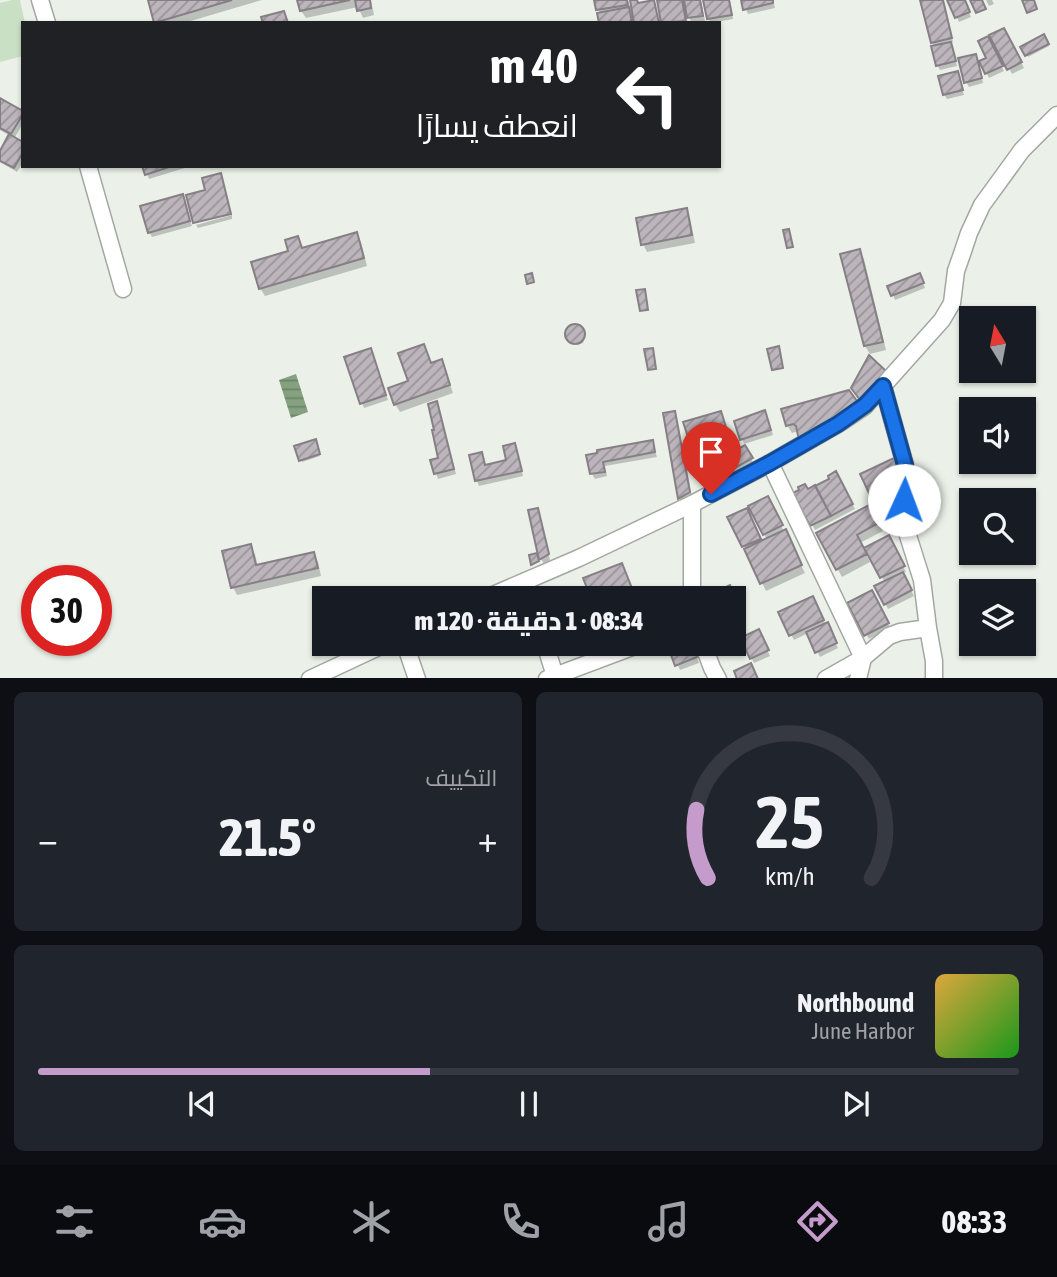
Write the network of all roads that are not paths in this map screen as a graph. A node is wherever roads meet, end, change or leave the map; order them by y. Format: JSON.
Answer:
{"nodes":[{"id":1,"x":40,"y":0,"type":"edge"},
{"id":2,"x":46,"y":21,"type":"edge"},
{"id":3,"x":1057,"y":115,"type":"edge"},
{"id":4,"x":89,"y":168,"type":"edge"},
{"id":5,"x":123,"y":289,"type":"dead end"},
{"id":6,"x":883,"y":386,"type":"junction"},
{"id":7,"x":770,"y":463,"type":"junction"},
{"id":8,"x":692,"y":504,"type":"junction"},
{"id":9,"x":525,"y":581,"type":"junction"},
{"id":10,"x":514,"y":586,"type":"edge"},
{"id":11,"x":527,"y":586,"type":"edge"},
{"id":12,"x":692,"y":586,"type":"edge"},
{"id":13,"x":928,"y":628,"type":"junction"},
{"id":14,"x":359,"y":656,"type":"edge"},
{"id":15,"x":409,"y":656,"type":"edge"},
{"id":16,"x":547,"y":656,"type":"edge"},
{"id":17,"x":608,"y":656,"type":"edge"},
{"id":18,"x":708,"y":656,"type":"edge"},
{"id":19,"x":863,"y":658,"type":"junction"},
{"id":20,"x":551,"y":677,"type":"edge"},
{"id":21,"x":310,"y":678,"type":"edge"},
{"id":22,"x":417,"y":678,"type":"edge"},
{"id":23,"x":718,"y":678,"type":"edge"},
{"id":24,"x":826,"y":678,"type":"edge"},
{"id":25,"x":858,"y":678,"type":"edge"},
{"id":26,"x":934,"y":678,"type":"edge"}],
"edges":[{"from":1,"to":2,"type":"street"},
{"from":3,"to":6,"type":"street"},
{"from":4,"to":5,"type":"street"},
{"from":6,"to":7,"type":"street"},
{"from":6,"to":13,"type":"street"},
{"from":7,"to":8,"type":"street"},
{"from":7,"to":19,"type":"street"},
{"from":8,"to":9,"type":"street"},
{"from":8,"to":12,"type":"street"},
{"from":9,"to":10,"type":"street"},
{"from":9,"to":11,"type":"street"},
{"from":13,"to":19,"type":"street"},
{"from":13,"to":26,"type":"street"},
{"from":14,"to":21,"type":"street"},
{"from":15,"to":22,"type":"street"},
{"from":16,"to":20,"type":"street"},
{"from":17,"to":20,"type":"street"},
{"from":18,"to":23,"type":"street"},
{"from":19,"to":24,"type":"street"},
{"from":19,"to":25,"type":"street"}]}
